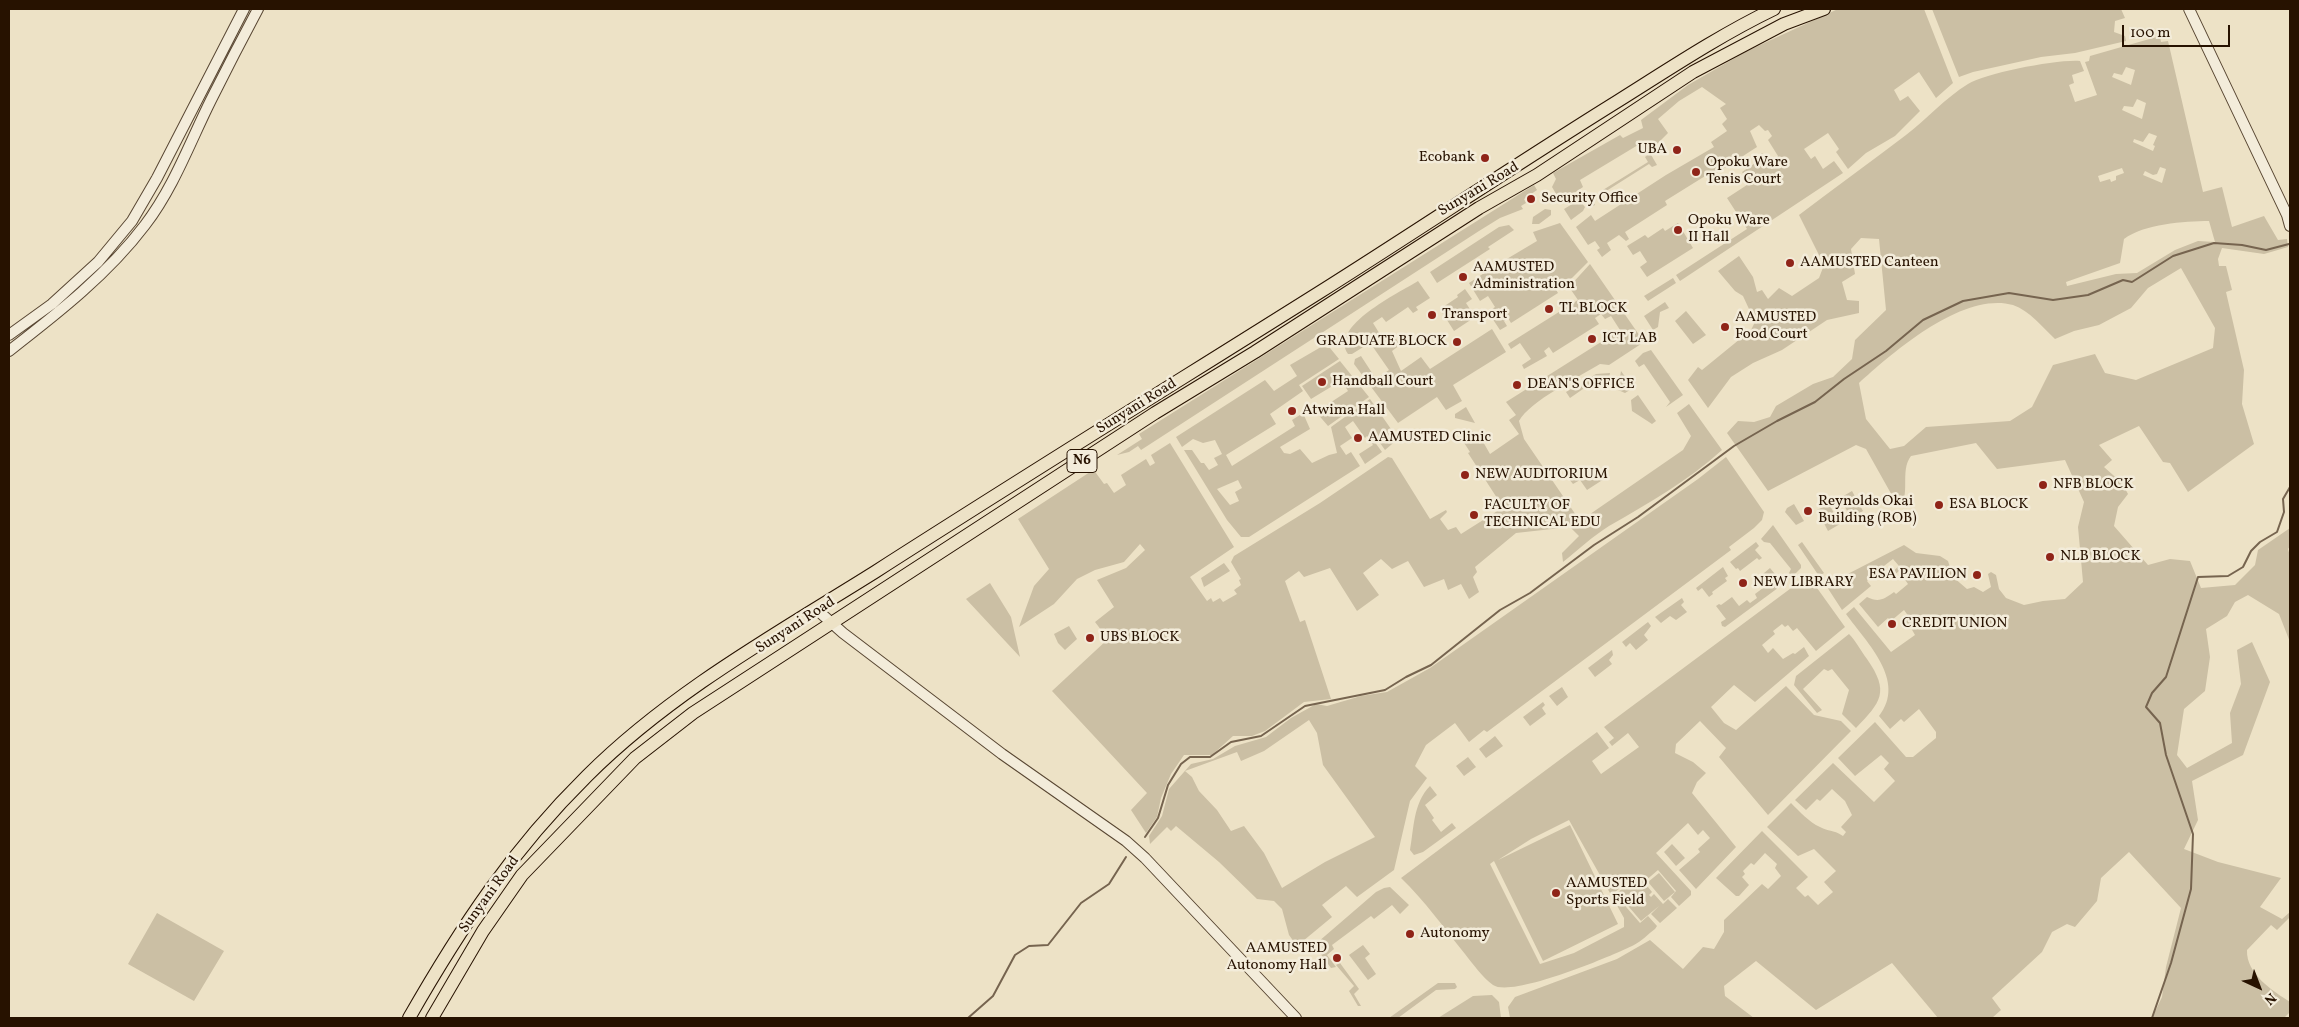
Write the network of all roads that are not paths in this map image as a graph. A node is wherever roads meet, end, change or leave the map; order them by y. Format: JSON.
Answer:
{"nodes":[{"id":1,"x":244,"y":9,"type":"edge"},
{"id":2,"x":258,"y":9,"type":"edge"},
{"id":3,"x":1774,"y":9,"type":"edge"},
{"id":4,"x":1824,"y":9,"type":"edge"},
{"id":5,"x":2189,"y":9,"type":"edge"},
{"id":6,"x":2290,"y":226,"type":"edge"},
{"id":7,"x":1324,"y":289,"type":"junction"},
{"id":8,"x":1347,"y":293,"type":"junction"},
{"id":9,"x":9,"y":335,"type":"edge"},
{"id":10,"x":9,"y":351,"type":"edge"},
{"id":11,"x":816,"y":609,"type":"junction"},
{"id":12,"x":832,"y":623,"type":"junction"},
{"id":13,"x":409,"y":1018,"type":"edge"},
{"id":14,"x":432,"y":1018,"type":"edge"},
{"id":15,"x":1296,"y":1018,"type":"edge"}],
"edges":[{"from":1,"to":9,"type":"street"},
{"from":2,"to":10,"type":"street"},
{"from":3,"to":7,"type":"main road","number":"N6"},
{"from":4,"to":8,"type":"main road","name":"Sunyani Road","number":"N6"},
{"from":5,"to":6,"type":"street"},
{"from":7,"to":8,"type":"main road"},
{"from":7,"to":11,"type":"main road","number":"N6"},
{"from":8,"to":12,"type":"main road","name":"Sunyani Road","number":"N6"},
{"from":11,"to":12,"type":"street"},
{"from":11,"to":13,"type":"main road","number":"N6"},
{"from":12,"to":14,"type":"main road","name":"Sunyani Road","number":"N6"},
{"from":12,"to":15,"type":"street"}]}
